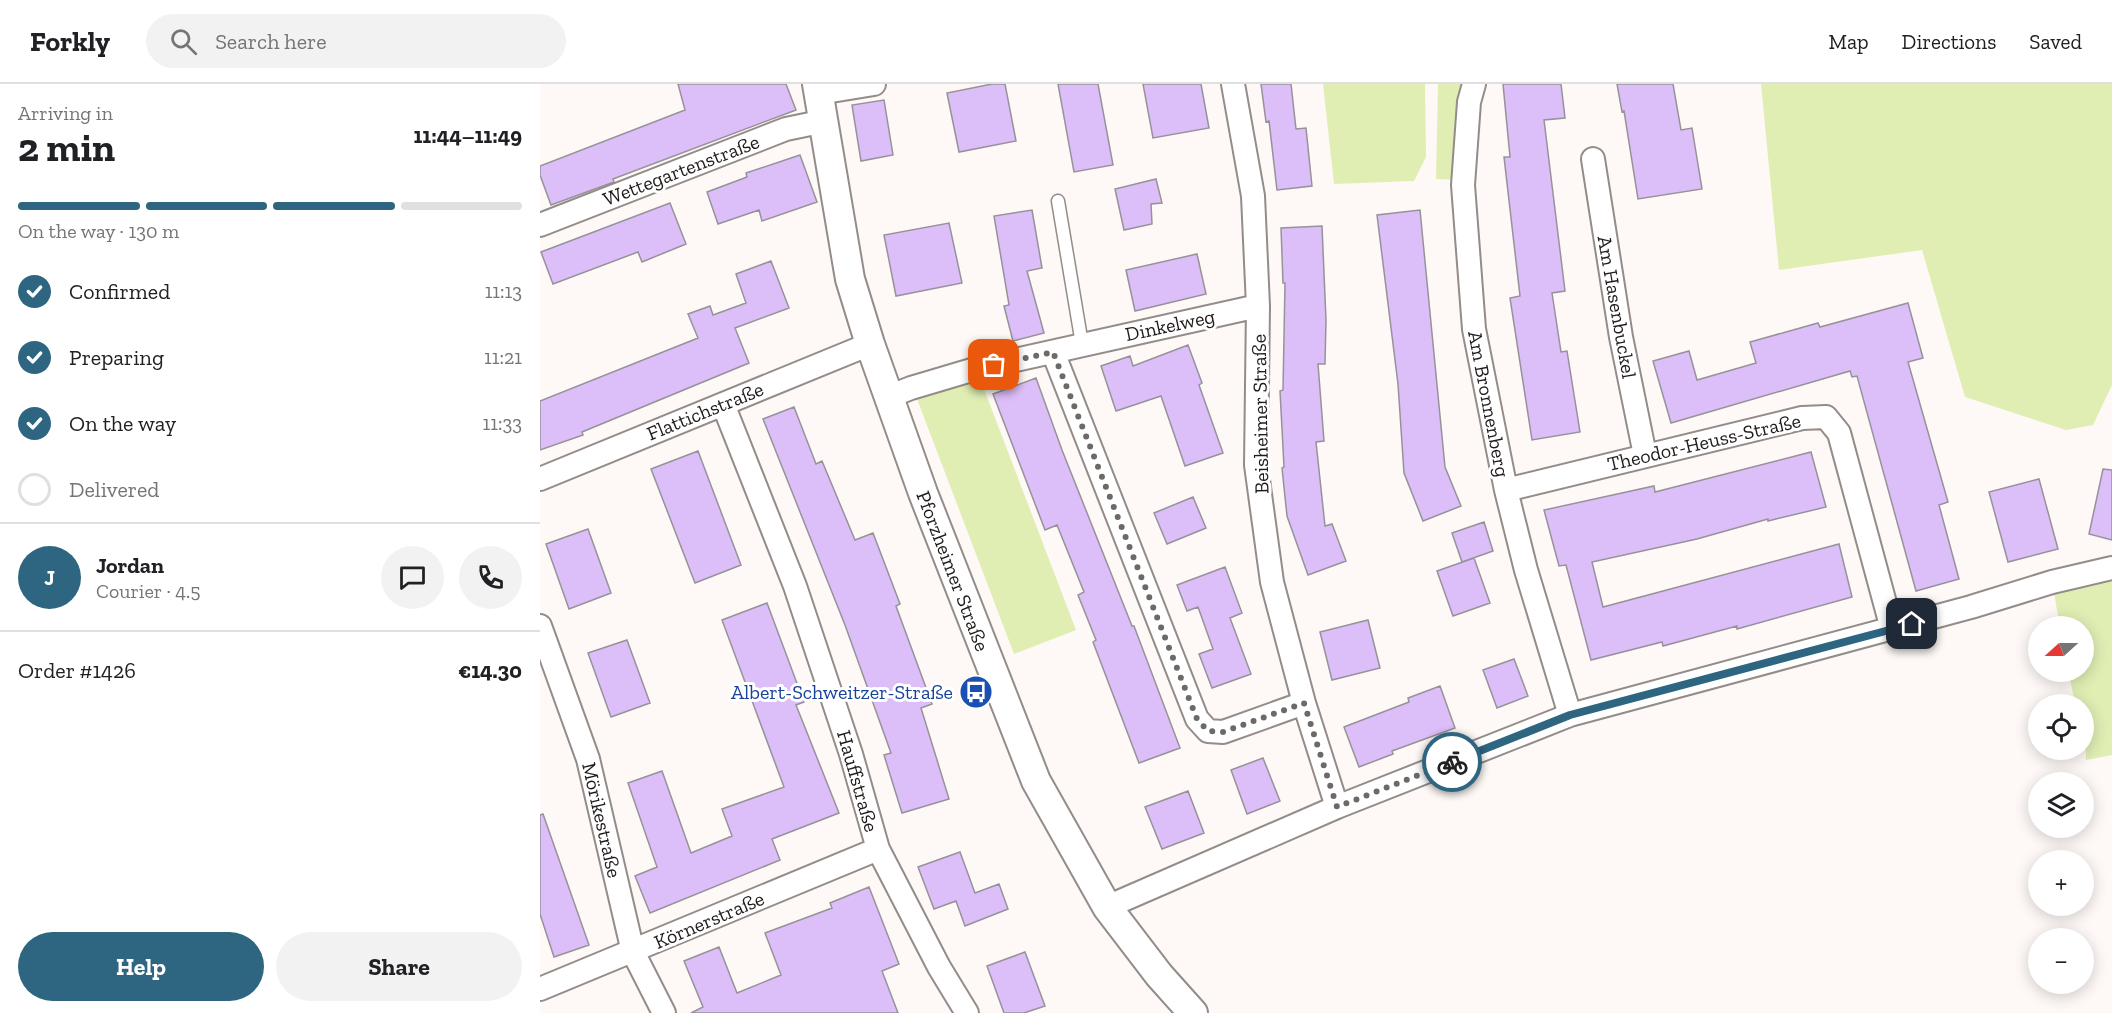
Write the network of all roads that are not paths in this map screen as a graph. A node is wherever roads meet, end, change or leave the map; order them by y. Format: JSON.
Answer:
{"nodes":[{"id":1,"x":874,"y":84,"type":"edge"},
{"id":2,"x":1233,"y":84,"type":"edge"},
{"id":3,"x":1474,"y":84,"type":"edge"},
{"id":4,"x":818,"y":88,"type":"edge"},
{"id":5,"x":825,"y":121,"type":"junction"},
{"id":6,"x":1593,"y":159,"type":"dead end"},
{"id":7,"x":1058,"y":201,"type":"dead end"},
{"id":8,"x":540,"y":225,"type":"edge"},
{"id":9,"x":1258,"y":306,"type":"junction"},
{"id":10,"x":870,"y":344,"type":"junction"},
{"id":11,"x":1082,"y":344,"type":"junction"},
{"id":12,"x":1053,"y":352,"type":"junction"},
{"id":13,"x":888,"y":397,"type":"junction"},
{"id":14,"x":723,"y":404,"type":"junction"},
{"id":15,"x":1645,"y":455,"type":"junction"},
{"id":16,"x":540,"y":479,"type":"edge"},
{"id":17,"x":1506,"y":489,"type":"junction"},
{"id":18,"x":2112,"y":568,"type":"edge"},
{"id":19,"x":540,"y":626,"type":"edge"},
{"id":20,"x":1892,"y":629,"type":"junction"},
{"id":21,"x":1304,"y":703,"type":"junction"},
{"id":22,"x":1570,"y":715,"type":"junction"},
{"id":23,"x":1337,"y":807,"type":"junction"},
{"id":24,"x":878,"y":849,"type":"junction"},
{"id":25,"x":1107,"y":907,"type":"junction"},
{"id":26,"x":633,"y":952,"type":"junction"},
{"id":27,"x":540,"y":989,"type":"edge"},
{"id":28,"x":664,"y":1013,"type":"edge"},
{"id":29,"x":967,"y":1013,"type":"edge"},
{"id":30,"x":1193,"y":1013,"type":"edge"}],
"edges":[{"from":1,"to":4,"type":"street"},
{"from":2,"to":9,"type":"street","name":"Beisheimer Straße"},
{"from":3,"to":17,"type":"street","name":"Am Bronnenberg"},
{"from":4,"to":5,"type":"street","name":"Pforzheimer Straße"},
{"from":5,"to":8,"type":"street","name":"Wettegartenstraße"},
{"from":5,"to":10,"type":"street","name":"Pforzheimer Straße"},
{"from":6,"to":15,"type":"street","name":"Am Hasenbuckel"},
{"from":7,"to":11,"type":"lane"},
{"from":9,"to":11,"type":"street","name":"Dinkelweg"},
{"from":9,"to":21,"type":"street","name":"Beisheimer Straße"},
{"from":10,"to":13,"type":"street","name":"Pforzheimer Straße"},
{"from":10,"to":14,"type":"street","name":"Flattichstraße"},
{"from":11,"to":12,"type":"street","name":"Dinkelweg"},
{"from":12,"to":13,"type":"street","name":"Dinkelweg"},
{"from":12,"to":21,"type":"street"},
{"from":13,"to":25,"type":"street","name":"Pforzheimer Straße"},
{"from":14,"to":16,"type":"street","name":"Flattichstraße"},
{"from":14,"to":24,"type":"street","name":"Hauffstraße"},
{"from":15,"to":17,"type":"street","name":"Theodor-Heuss-Straße"},
{"from":15,"to":20,"type":"street","name":"Theodor-Heuss-Straße"},
{"from":17,"to":22,"type":"street","name":"Am Bronnenberg"},
{"from":18,"to":20,"type":"street"},
{"from":19,"to":26,"type":"street","name":"Mörikestraße"},
{"from":20,"to":22,"type":"street"},
{"from":21,"to":23,"type":"street","name":"Beisheimer Straße"},
{"from":22,"to":23,"type":"street"},
{"from":23,"to":25,"type":"street"},
{"from":24,"to":26,"type":"street","name":"Körnerstraße"},
{"from":24,"to":29,"type":"street","name":"Hauffstraße"},
{"from":25,"to":30,"type":"street","name":"Pforzheimer Straße"},
{"from":26,"to":27,"type":"street","name":"Körnerstraße"},
{"from":26,"to":28,"type":"street","name":"Mörikestraße"}]}
